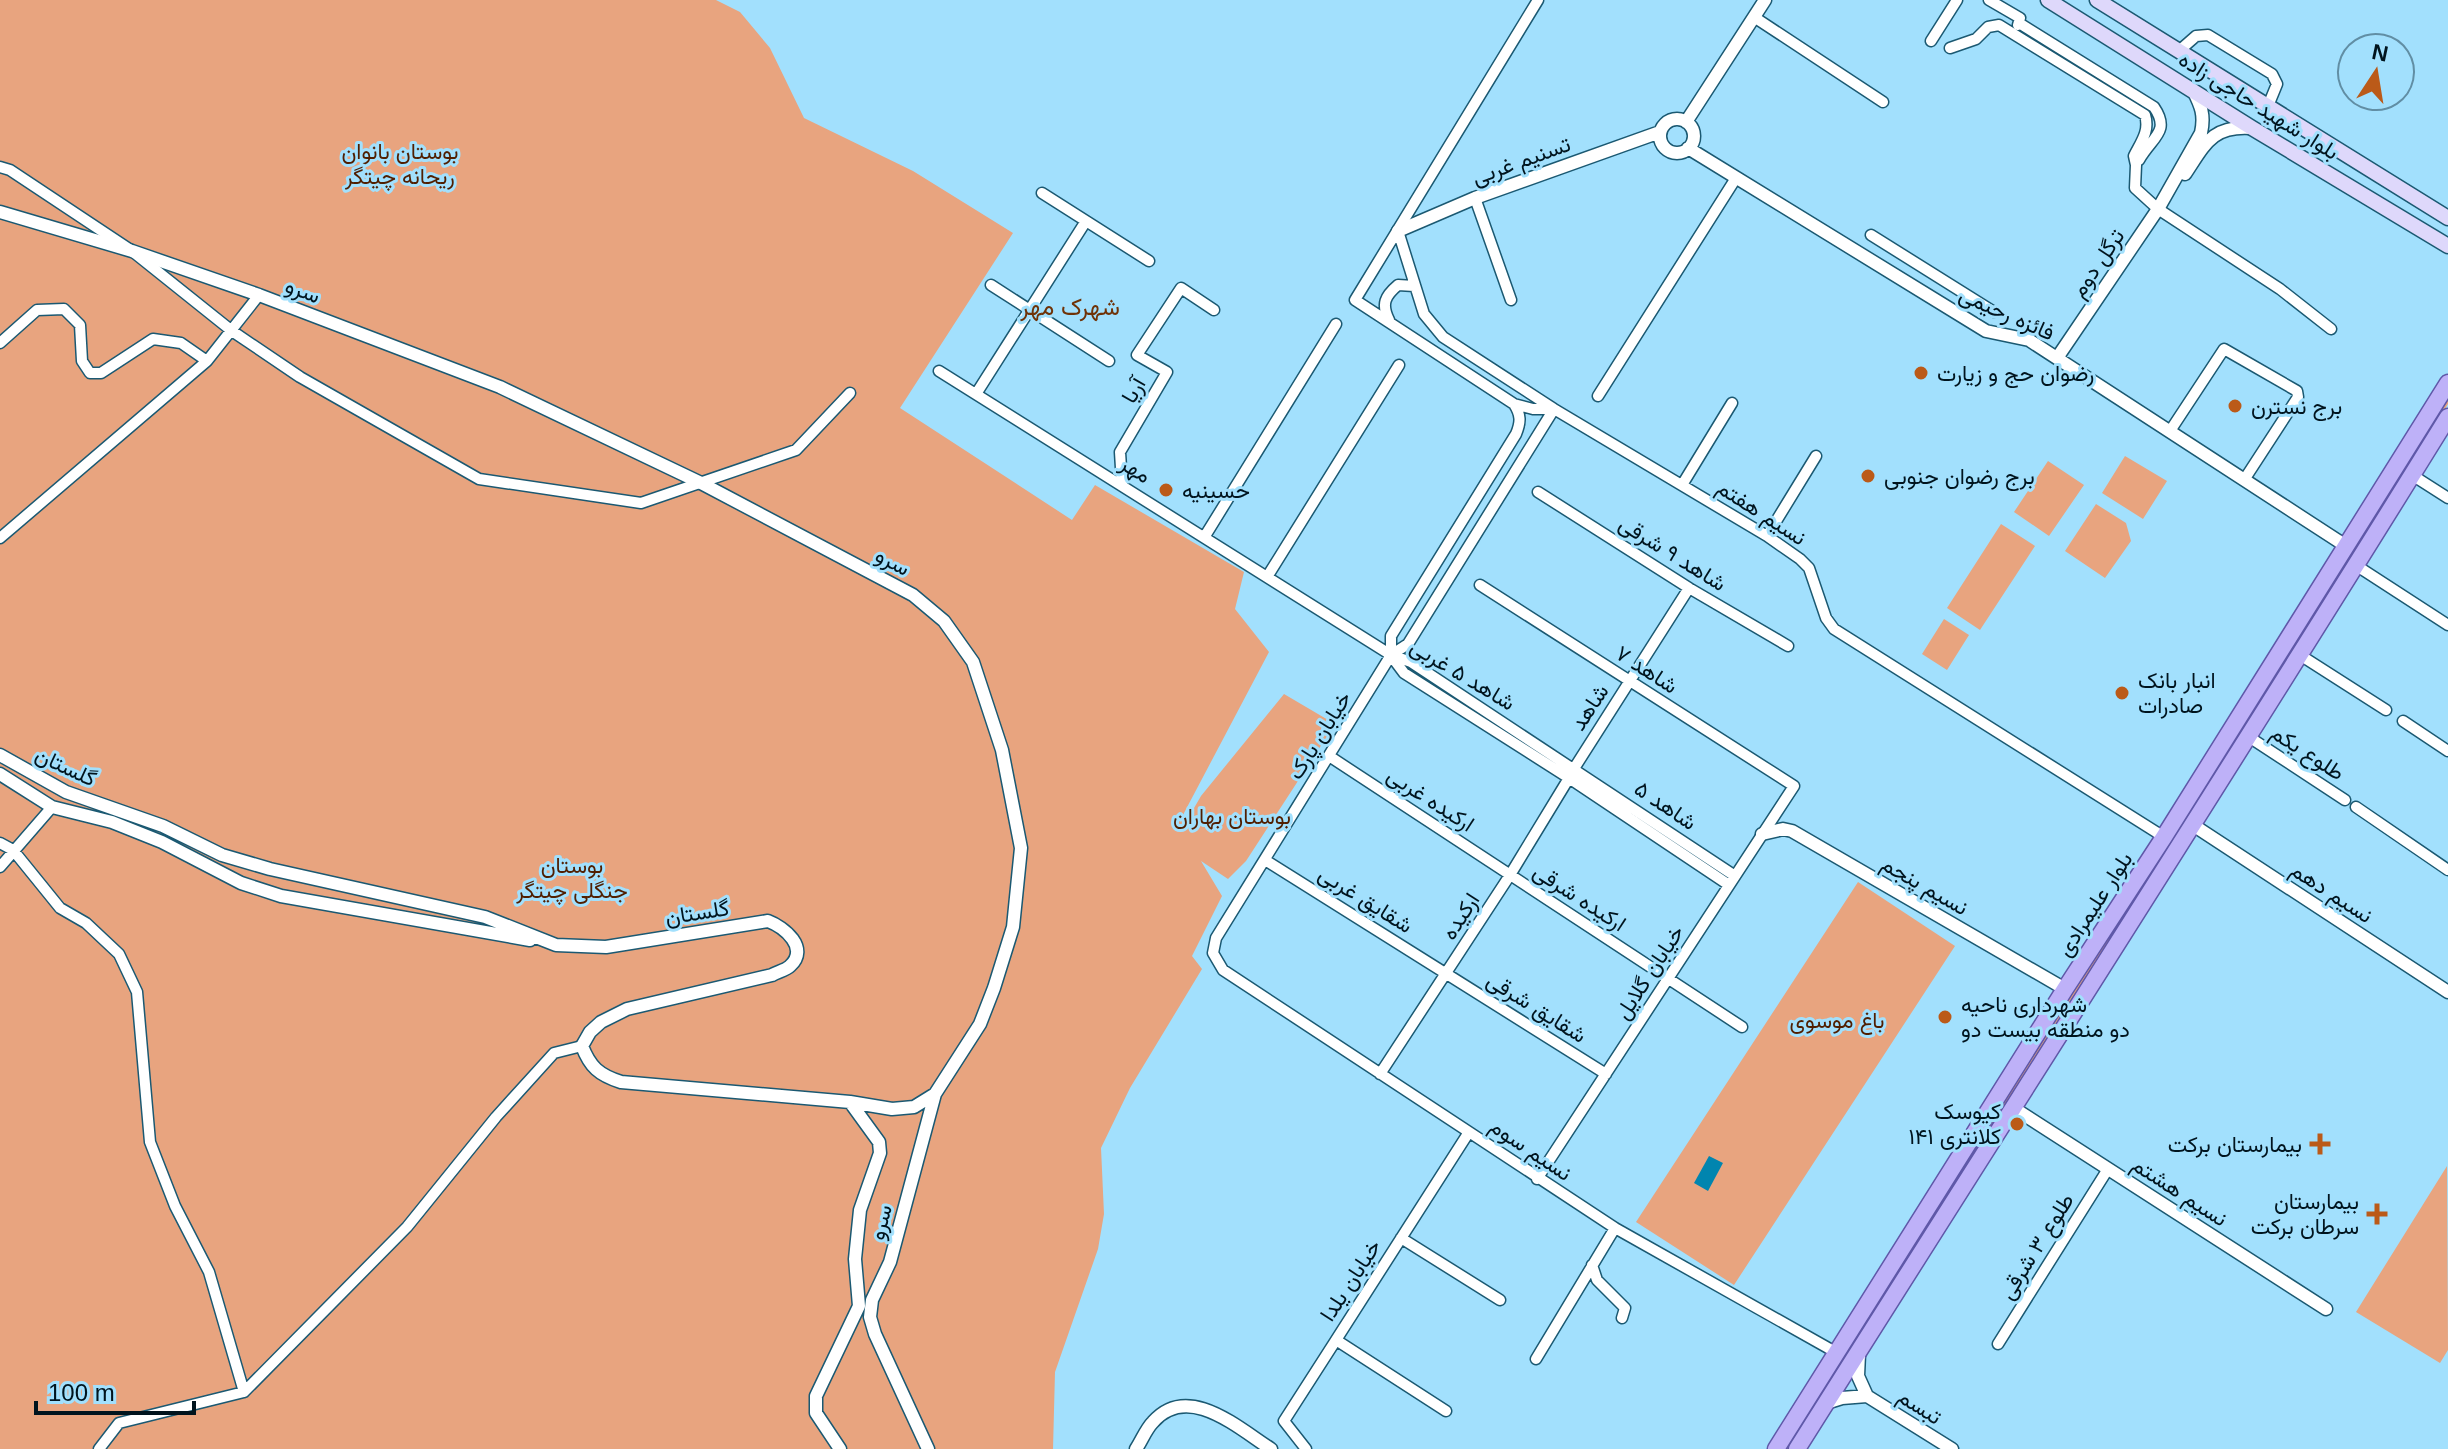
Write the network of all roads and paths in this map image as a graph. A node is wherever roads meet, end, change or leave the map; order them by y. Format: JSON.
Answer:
{"nodes":[{"id":1,"x":1538,"y":0,"type":"edge"},
{"id":2,"x":1765,"y":0,"type":"edge"},
{"id":3,"x":1957,"y":0,"type":"edge"},
{"id":4,"x":1989,"y":0,"type":"edge"},
{"id":5,"x":2048,"y":0,"type":"edge"},
{"id":6,"x":2097,"y":0,"type":"edge"},
{"id":7,"x":1754,"y":17,"type":"junction"},
{"id":8,"x":2016,"y":28,"type":"junction"},
{"id":9,"x":1931,"y":41,"type":"dead end"},
{"id":10,"x":1950,"y":48,"type":"dead end"},
{"id":11,"x":2180,"y":50,"type":"junction"},
{"id":12,"x":2194,"y":59,"type":"junction"},
{"id":13,"x":2187,"y":86,"type":"junction"},
{"id":14,"x":1883,"y":102,"type":"dead end"},
{"id":15,"x":2268,"y":106,"type":"junction"},
{"id":16,"x":1686,"y":122,"type":"junction"},
{"id":17,"x":2252,"y":128,"type":"junction"},
{"id":18,"x":1660,"y":132,"type":"junction"},
{"id":19,"x":1688,"y":148,"type":"junction"},
{"id":20,"x":0,"y":167,"type":"edge"},
{"id":21,"x":1736,"y":178,"type":"junction"},
{"id":22,"x":2170,"y":191,"type":"junction"},
{"id":23,"x":1042,"y":193,"type":"dead end"},
{"id":24,"x":1475,"y":198,"type":"junction"},
{"id":25,"x":2158,"y":209,"type":"junction"},
{"id":26,"x":0,"y":212,"type":"edge"},
{"id":27,"x":2448,"y":218,"type":"edge"},
{"id":28,"x":1086,"y":221,"type":"junction"},
{"id":29,"x":1398,"y":231,"type":"junction"},
{"id":30,"x":1871,"y":235,"type":"dead end"},
{"id":31,"x":2448,"y":246,"type":"edge"},
{"id":32,"x":132,"y":251,"type":"junction"},
{"id":33,"x":1149,"y":261,"type":"dead end"},
{"id":34,"x":991,"y":285,"type":"dead end"},
{"id":35,"x":1414,"y":286,"type":"junction"},
{"id":36,"x":1955,"y":287,"type":"junction"},
{"id":37,"x":259,"y":295,"type":"junction"},
{"id":38,"x":1511,"y":300,"type":"dead end"},
{"id":39,"x":1943,"y":306,"type":"junction"},
{"id":40,"x":1029,"y":310,"type":"junction"},
{"id":41,"x":1214,"y":310,"type":"dead end"},
{"id":42,"x":1994,"y":312,"type":"dead end"},
{"id":43,"x":1389,"y":321,"type":"junction"},
{"id":44,"x":1336,"y":324,"type":"dead end"},
{"id":45,"x":2331,"y":329,"type":"dead end"},
{"id":46,"x":232,"y":331,"type":"junction"},
{"id":47,"x":0,"y":343,"type":"edge"},
{"id":48,"x":2057,"y":358,"type":"junction"},
{"id":49,"x":207,"y":361,"type":"junction"},
{"id":50,"x":1109,"y":361,"type":"dead end"},
{"id":51,"x":1399,"y":365,"type":"dead end"},
{"id":52,"x":939,"y":371,"type":"dead end"},
{"id":53,"x":2448,"y":383,"type":"edge"},
{"id":54,"x":850,"y":393,"type":"dead end"},
{"id":55,"x":976,"y":394,"type":"junction"},
{"id":56,"x":1598,"y":396,"type":"dead end"},
{"id":57,"x":1732,"y":403,"type":"dead end"},
{"id":58,"x":1514,"y":404,"type":"junction"},
{"id":59,"x":1554,"y":409,"type":"junction"},
{"id":60,"x":2448,"y":417,"type":"edge"},
{"id":61,"x":2170,"y":431,"type":"junction"},
{"id":62,"x":1816,"y":456,"type":"dead end"},
{"id":63,"x":2412,"y":475,"type":"junction"},
{"id":64,"x":2244,"y":480,"type":"junction"},
{"id":65,"x":701,"y":483,"type":"junction"},
{"id":66,"x":1122,"y":484,"type":"junction"},
{"id":67,"x":1682,"y":485,"type":"junction"},
{"id":68,"x":1538,"y":492,"type":"dead end"},
{"id":69,"x":2448,"y":498,"type":"edge"},
{"id":70,"x":1205,"y":536,"type":"junction"},
{"id":71,"x":1767,"y":536,"type":"junction"},
{"id":72,"x":0,"y":538,"type":"edge"},
{"id":73,"x":2346,"y":546,"type":"junction"},
{"id":74,"x":2357,"y":566,"type":"junction"},
{"id":75,"x":1267,"y":577,"type":"junction"},
{"id":76,"x":1480,"y":585,"type":"dead end"},
{"id":77,"x":1689,"y":588,"type":"junction"},
{"id":78,"x":2448,"y":625,"type":"edge"},
{"id":79,"x":1788,"y":646,"type":"dead end"},
{"id":80,"x":1391,"y":655,"type":"junction"},
{"id":81,"x":2300,"y":655,"type":"junction"},
{"id":82,"x":1630,"y":682,"type":"junction"},
{"id":83,"x":2386,"y":710,"type":"dead end"},
{"id":84,"x":2403,"y":721,"type":"dead end"},
{"id":85,"x":2249,"y":737,"type":"junction"},
{"id":86,"x":2448,"y":751,"type":"edge"},
{"id":87,"x":0,"y":755,"type":"edge"},
{"id":88,"x":1329,"y":756,"type":"junction"},
{"id":89,"x":1572,"y":772,"type":"junction"},
{"id":90,"x":0,"y":774,"type":"edge"},
{"id":91,"x":1794,"y":786,"type":"joint"},
{"id":92,"x":2345,"y":800,"type":"dead end"},
{"id":93,"x":52,"y":807,"type":"junction"},
{"id":94,"x":2356,"y":807,"type":"dead end"},
{"id":95,"x":2193,"y":825,"type":"junction"},
{"id":96,"x":1762,"y":834,"type":"junction"},
{"id":97,"x":2164,"y":837,"type":"junction"},
{"id":98,"x":0,"y":843,"type":"edge"},
{"id":99,"x":13,"y":850,"type":"junction"},
{"id":100,"x":1265,"y":860,"type":"junction"},
{"id":101,"x":0,"y":867,"type":"edge"},
{"id":102,"x":2448,"y":870,"type":"edge"},
{"id":103,"x":1510,"y":875,"type":"junction"},
{"id":104,"x":1732,"y":880,"type":"junction"},
{"id":105,"x":556,"y":945,"type":"junction"},
{"id":106,"x":1215,"y":960,"type":"joint"},
{"id":107,"x":1447,"y":973,"type":"junction"},
{"id":108,"x":1668,"y":979,"type":"junction"},
{"id":109,"x":2065,"y":989,"type":"junction"},
{"id":110,"x":2448,"y":992,"type":"edge"},
{"id":111,"x":1742,"y":1027,"type":"dead end"},
{"id":112,"x":582,"y":1046,"type":"junction"},
{"id":113,"x":1380,"y":1074,"type":"junction"},
{"id":114,"x":1606,"y":1074,"type":"junction"},
{"id":115,"x":935,"y":1094,"type":"junction"},
{"id":116,"x":850,"y":1102,"type":"junction"},
{"id":117,"x":2012,"y":1107,"type":"junction"},
{"id":118,"x":1469,"y":1132,"type":"junction"},
{"id":119,"x":2108,"y":1169,"type":"junction"},
{"id":120,"x":1537,"y":1179,"type":"junction"},
{"id":121,"x":1615,"y":1228,"type":"junction"},
{"id":122,"x":1401,"y":1238,"type":"junction"},
{"id":123,"x":1592,"y":1265,"type":"junction"},
{"id":124,"x":1500,"y":1300,"type":"dead end"},
{"id":125,"x":2326,"y":1309,"type":"dead end"},
{"id":126,"x":1622,"y":1318,"type":"dead end"},
{"id":127,"x":1336,"y":1340,"type":"junction"},
{"id":128,"x":1998,"y":1344,"type":"dead end"},
{"id":129,"x":1859,"y":1350,"type":"junction"},
{"id":130,"x":1837,"y":1353,"type":"junction"},
{"id":131,"x":1536,"y":1359,"type":"dead end"},
{"id":132,"x":244,"y":1392,"type":"junction"},
{"id":133,"x":1867,"y":1396,"type":"junction"},
{"id":134,"x":1826,"y":1403,"type":"junction"},
{"id":135,"x":1446,"y":1411,"type":"dead end"},
{"id":136,"x":99,"y":1449,"type":"edge"},
{"id":137,"x":840,"y":1449,"type":"edge"},
{"id":138,"x":928,"y":1449,"type":"edge"},
{"id":139,"x":1136,"y":1449,"type":"edge"},
{"id":140,"x":1271,"y":1449,"type":"edge"},
{"id":141,"x":1306,"y":1449,"type":"edge"},
{"id":142,"x":1776,"y":1449,"type":"edge"},
{"id":143,"x":1797,"y":1449,"type":"edge"},
{"id":144,"x":1952,"y":1449,"type":"edge"}],
"edges":[{"from":1,"to":29,"type":"street"},
{"from":2,"to":7,"type":"street"},
{"from":3,"to":9,"type":"street"},
{"from":4,"to":8,"type":"street"},
{"from":5,"to":13,"type":"main road","name":"بلوار شهید حاجی زاده"},
{"from":6,"to":11,"type":"main road","name":"بلوار شهید حاجی زاده"},
{"from":7,"to":14,"type":"street"},
{"from":7,"to":16,"type":"street"},
{"from":8,"to":10,"type":"street"},
{"from":8,"to":25,"type":"street"},
{"from":11,"to":12,"type":"main road","name":"بلوار شهید حاجی زاده"},
{"from":11,"to":15,"type":"street"},
{"from":12,"to":13,"type":"main road"},
{"from":12,"to":15,"type":"main road","name":"بلوار شهید حاجی زاده"},
{"from":13,"to":17,"type":"main road","name":"بلوار شهید حاجی زاده"},
{"from":13,"to":22,"type":"street","name":"ترگل دوم"},
{"from":15,"to":27,"type":"main road","name":"بلوار شهید حاجی زاده"},
{"from":16,"to":18,"type":"street"},
{"from":16,"to":19,"type":"street"},
{"from":17,"to":22,"type":"street","name":"ترگل دوم"},
{"from":17,"to":31,"type":"main road","name":"بلوار شهید حاجی زاده"},
{"from":18,"to":19,"type":"street"},
{"from":18,"to":24,"type":"street","name":"تسنیم غربی"},
{"from":19,"to":21,"type":"street","name":"فائزه رحیمی"},
{"from":20,"to":32,"type":"street"},
{"from":21,"to":39,"type":"street","name":"فائزه رحیمی"},
{"from":21,"to":56,"type":"street"},
{"from":22,"to":25,"type":"street","name":"ترگل دوم"},
{"from":23,"to":28,"type":"street"},
{"from":24,"to":29,"type":"street","name":"تسنیم غربی"},
{"from":24,"to":38,"type":"street"},
{"from":25,"to":45,"type":"street"},
{"from":25,"to":48,"type":"street","name":"ترگل دوم"},
{"from":26,"to":32,"type":"street","name":"سرو"},
{"from":28,"to":33,"type":"street"},
{"from":28,"to":40,"type":"street"},
{"from":29,"to":35,"type":"street","name":"نسیم هفتم"},
{"from":29,"to":43,"type":"street"},
{"from":30,"to":36,"type":"street"},
{"from":32,"to":37,"type":"street","name":"سرو"},
{"from":32,"to":46,"type":"street"},
{"from":34,"to":40,"type":"street"},
{"from":35,"to":43,"type":"street"},
{"from":35,"to":59,"type":"street","name":"نسیم هفتم"},
{"from":36,"to":39,"type":"street"},
{"from":36,"to":42,"type":"street"},
{"from":37,"to":46,"type":"street"},
{"from":37,"to":65,"type":"street","name":"سرو"},
{"from":39,"to":48,"type":"street","name":"فائزه رحیمی"},
{"from":40,"to":50,"type":"street"},
{"from":40,"to":55,"type":"street"},
{"from":41,"to":66,"type":"street","name":"آریا"},
{"from":43,"to":58,"type":"street"},
{"from":44,"to":70,"type":"street"},
{"from":46,"to":49,"type":"street"},
{"from":46,"to":65,"type":"street"},
{"from":47,"to":49,"type":"street"},
{"from":48,"to":61,"type":"street","name":"فائزه رحیمی"},
{"from":49,"to":72,"type":"street"},
{"from":51,"to":75,"type":"street"},
{"from":52,"to":55,"type":"street","name":"مهر"},
{"from":53,"to":73,"type":"main road","name":"بلوار علیمرادی"},
{"from":54,"to":65,"type":"street"},
{"from":55,"to":66,"type":"street","name":"مهر"},
{"from":57,"to":67,"type":"street"},
{"from":58,"to":59,"type":"street"},
{"from":58,"to":80,"type":"street","name":"خیابان پارک"},
{"from":59,"to":67,"type":"street","name":"نسیم هفتم"},
{"from":59,"to":80,"type":"street","name":"خیابان پارک"},
{"from":60,"to":63,"type":"main road","name":"بلوار علیمرادی"},
{"from":61,"to":64,"type":"street","name":"فائزه رحیمی"},
{"from":61,"to":64,"type":"street"},
{"from":62,"to":71,"type":"street"},
{"from":63,"to":69,"type":"street"},
{"from":63,"to":74,"type":"main road","name":"بلوار علیمرادی"},
{"from":64,"to":73,"type":"street","name":"فائزه رحیمی"},
{"from":65,"to":115,"type":"street","name":"سرو"},
{"from":66,"to":70,"type":"street","name":"مهر"},
{"from":67,"to":71,"type":"street","name":"نسیم هفتم"},
{"from":68,"to":77,"type":"street","name":"شاهد ۹ شرقی"},
{"from":70,"to":75,"type":"street","name":"مهر"},
{"from":71,"to":97,"type":"street","name":"نسیم هفتم"},
{"from":73,"to":97,"type":"main road","name":"بلوار علیمرادی"},
{"from":74,"to":78,"type":"street"},
{"from":74,"to":81,"type":"main road","name":"بلوار علیمرادی"},
{"from":75,"to":80,"type":"street","name":"مهر"},
{"from":76,"to":82,"type":"street","name":"شاهد ۷"},
{"from":77,"to":79,"type":"street","name":"شاهد ۹ شرقی"},
{"from":77,"to":82,"type":"street","name":"شاهد"},
{"from":80,"to":88,"type":"street","name":"خیابان پارک"},
{"from":80,"to":89,"type":"street","name":"شاهد ۵ غربی"},
{"from":81,"to":83,"type":"street"},
{"from":81,"to":85,"type":"main road","name":"بلوار علیمرادی"},
{"from":82,"to":89,"type":"street","name":"شاهد"},
{"from":82,"to":91,"type":"street","name":"شاهد ۷"},
{"from":84,"to":86,"type":"street"},
{"from":85,"to":92,"type":"street","name":"طلوع یکم"},
{"from":85,"to":95,"type":"main road","name":"بلوار علیمرادی"},
{"from":87,"to":105,"type":"street","name":"گلستان"},
{"from":88,"to":100,"type":"street","name":"خیابان پارک"},
{"from":88,"to":103,"type":"street","name":"ارکیده غربی"},
{"from":89,"to":103,"type":"street","name":"ارکیده"},
{"from":89,"to":104,"type":"street","name":"شاهد ۵"},
{"from":90,"to":93,"type":"street"},
{"from":91,"to":96,"type":"street","name":"خیابان گلایل"},
{"from":93,"to":99,"type":"street"},
{"from":93,"to":105,"type":"street"},
{"from":94,"to":102,"type":"street","name":"طلوع یکم"},
{"from":95,"to":110,"type":"street","name":"نسیم دهم"},
{"from":95,"to":117,"type":"main road","name":"بلوار علیمرادی"},
{"from":96,"to":104,"type":"street","name":"خیابان گلایل"},
{"from":96,"to":109,"type":"street","name":"نسیم پنجم"},
{"from":97,"to":109,"type":"main road","name":"بلوار علیمرادی"},
{"from":98,"to":99,"type":"street"},
{"from":99,"to":101,"type":"street"},
{"from":99,"to":132,"type":"street"},
{"from":100,"to":106,"type":"street","name":"خیابان پارک"},
{"from":100,"to":107,"type":"street","name":"شقایق غربی"},
{"from":103,"to":107,"type":"street","name":"ارکیده"},
{"from":103,"to":108,"type":"street","name":"ارکیده شرقی"},
{"from":104,"to":108,"type":"street","name":"خیابان گلایل"},
{"from":105,"to":112,"type":"street","name":"گلستان"},
{"from":106,"to":113,"type":"street","name":"نسیم سوم"},
{"from":107,"to":113,"type":"street","name":"ارکیده"},
{"from":107,"to":114,"type":"street","name":"شقایق شرقی"},
{"from":108,"to":111,"type":"street"},
{"from":108,"to":114,"type":"street","name":"خیابان گلایل"},
{"from":109,"to":130,"type":"main road","name":"بلوار علیمرادی"},
{"from":112,"to":116,"type":"street"},
{"from":112,"to":132,"type":"street"},
{"from":113,"to":118,"type":"street","name":"نسیم سوم"},
{"from":114,"to":120,"type":"street","name":"خیابان گلایل"},
{"from":115,"to":116,"type":"street"},
{"from":115,"to":138,"type":"street","name":"سرو"},
{"from":116,"to":137,"type":"street"},
{"from":117,"to":119,"type":"street","name":"نسیم هشتم"},
{"from":117,"to":129,"type":"main road","name":"بلوار علیمرادی"},
{"from":118,"to":120,"type":"street","name":"نسیم سوم"},
{"from":118,"to":122,"type":"street","name":"خیابان یلدا"},
{"from":119,"to":125,"type":"street","name":"نسیم هشتم"},
{"from":119,"to":128,"type":"street","name":"طلوع ۳ شرقی"},
{"from":120,"to":121,"type":"street","name":"نسیم سوم"},
{"from":121,"to":123,"type":"street"},
{"from":121,"to":130,"type":"street","name":"نسیم سوم"},
{"from":122,"to":124,"type":"street"},
{"from":122,"to":127,"type":"street","name":"خیابان یلدا"},
{"from":123,"to":126,"type":"street"},
{"from":123,"to":131,"type":"street"},
{"from":127,"to":135,"type":"street","name":"خیابان یلدا"},
{"from":127,"to":141,"type":"street"},
{"from":129,"to":133,"type":"street","name":"تبسم"},
{"from":129,"to":134,"type":"main road","name":"بلوار علیمرادی"},
{"from":130,"to":142,"type":"main road","name":"بلوار علیمرادی"},
{"from":132,"to":136,"type":"street"},
{"from":133,"to":134,"type":"street","name":"تبسم"},
{"from":133,"to":144,"type":"street","name":"تبسم"},
{"from":134,"to":143,"type":"main road","name":"بلوار علیمرادی"},
{"from":139,"to":140,"type":"street"}]}
